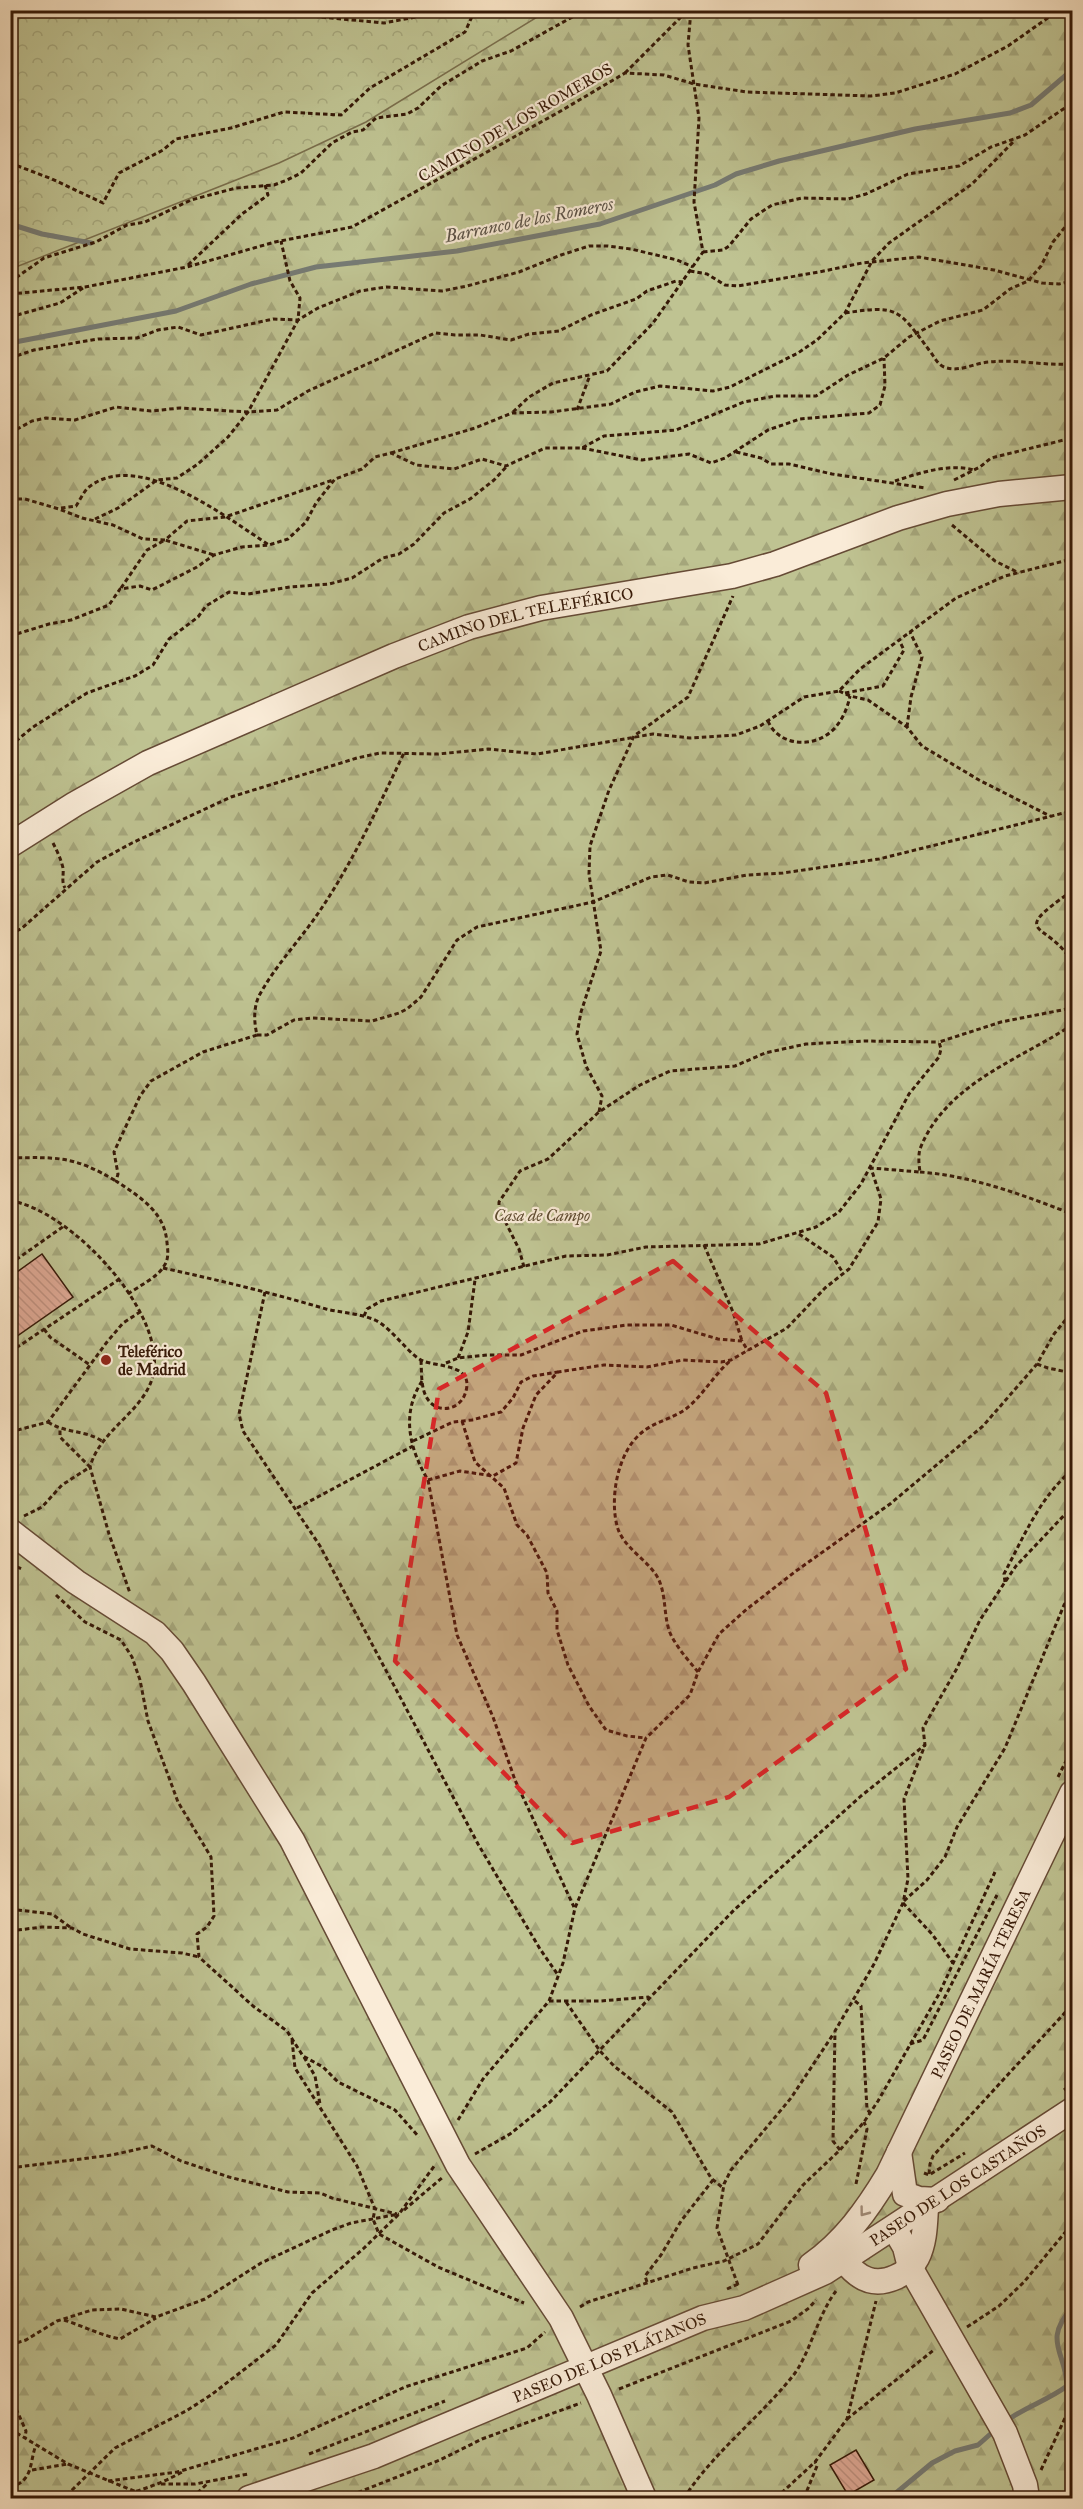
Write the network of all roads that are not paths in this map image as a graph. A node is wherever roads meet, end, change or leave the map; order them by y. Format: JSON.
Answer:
{"nodes":[{"id":1,"x":1072,"y":487,"type":"edge"},
{"id":2,"x":10,"y":845,"type":"edge"},
{"id":3,"x":13,"y":1525,"type":"edge"},
{"id":4,"x":1064,"y":1787,"type":"edge"},
{"id":5,"x":1072,"y":2110,"type":"edge"},
{"id":6,"x":899,"y":2152,"type":"junction"},
{"id":7,"x":888,"y":2175,"type":"junction"},
{"id":8,"x":935,"y":2201,"type":"junction"},
{"id":9,"x":896,"y":2227,"type":"junction"},
{"id":10,"x":844,"y":2259,"type":"junction"},
{"id":11,"x":910,"y":2267,"type":"junction"},
{"id":12,"x":703,"y":2318,"type":"junction"},
{"id":13,"x":586,"y":2367,"type":"junction"},
{"id":14,"x":1026,"y":2492,"type":"edge"},
{"id":15,"x":639,"y":2494,"type":"edge"},
{"id":16,"x":249,"y":2499,"type":"edge"}],
"edges":[{"from":1,"to":2,"type":"street","name":"CAMINO DEL TELEFÉRICO"},
{"from":3,"to":13,"type":"street"},
{"from":4,"to":6,"type":"street","name":"PASEO DE MARÍA TERESA"},
{"from":5,"to":8,"type":"street","name":"PASEO DE LOS CASTAÑOS"},
{"from":6,"to":7,"type":"street","name":"PASEO DE MARÍA TERESA"},
{"from":6,"to":8,"type":"street"},
{"from":7,"to":9,"type":"street"},
{"from":7,"to":10,"type":"street","name":"PASEO DE MARÍA TERESA","one_way":true},
{"from":8,"to":9,"type":"street","name":"PASEO DE LOS CASTAÑOS"},
{"from":8,"to":11,"type":"street"},
{"from":9,"to":10,"type":"street","name":"PASEO DE LOS CASTAÑOS"},
{"from":9,"to":11,"type":"street"},
{"from":10,"to":11,"type":"street"},
{"from":10,"to":12,"type":"street","name":"PASEO DE LOS PLÁTANOS"},
{"from":10,"to":12,"type":"street"},
{"from":11,"to":14,"type":"street"},
{"from":12,"to":13,"type":"street","name":"PASEO DE LOS PLÁTANOS"},
{"from":13,"to":15,"type":"street"},
{"from":13,"to":16,"type":"street","name":"PASEO DE LOS PLÁTANOS"}]}
